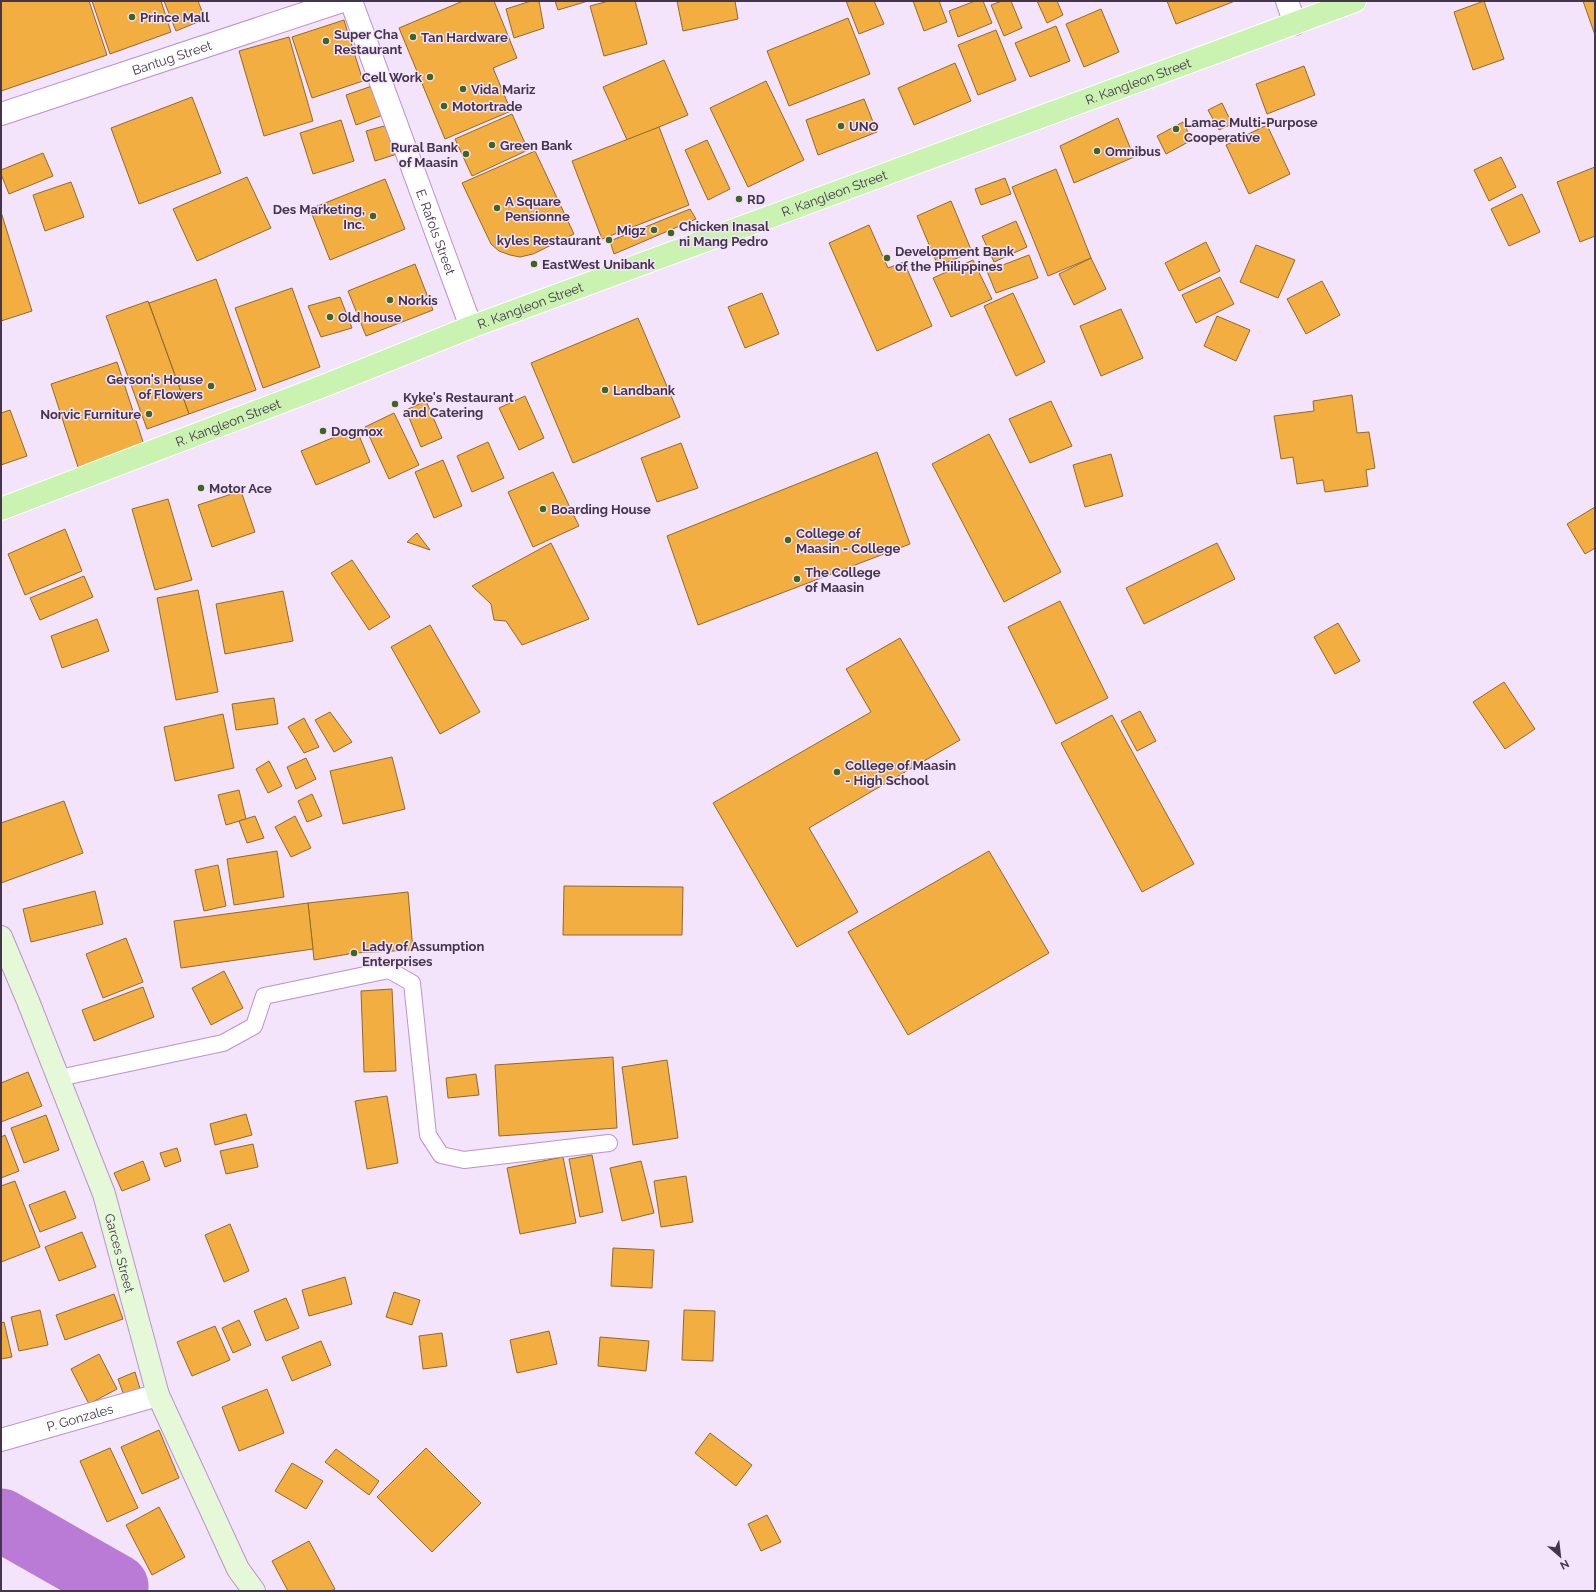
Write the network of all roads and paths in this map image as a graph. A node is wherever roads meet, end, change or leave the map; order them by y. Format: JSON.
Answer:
{"nodes":[{"id":1,"x":342,"y":1,"type":"edge"},
{"id":2,"x":351,"y":1,"type":"edge"},
{"id":3,"x":1287,"y":1,"type":"edge"},
{"id":4,"x":1355,"y":1,"type":"edge"},
{"id":5,"x":1295,"y":24,"type":"junction"},
{"id":6,"x":1,"y":114,"type":"edge"},
{"id":7,"x":472,"y":327,"type":"junction"},
{"id":8,"x":1,"y":509,"type":"edge"},
{"id":9,"x":1,"y":937,"type":"edge"},
{"id":10,"x":59,"y":1078,"type":"junction"},
{"id":11,"x":609,"y":1143,"type":"dead end"},
{"id":12,"x":158,"y":1395,"type":"junction"},
{"id":13,"x":1,"y":1440,"type":"edge"},
{"id":14,"x":254,"y":1591,"type":"edge"}],
"edges":[{"from":1,"to":6,"type":"street","name":"Bantug Street"},
{"from":2,"to":7,"type":"street","name":"E. Rafols Street"},
{"from":3,"to":5,"type":"street"},
{"from":4,"to":5,"type":"main road","name":"R. Kangleon Street"},
{"from":5,"to":7,"type":"main road","name":"R. Kangleon Street"},
{"from":7,"to":8,"type":"main road","name":"R. Kangleon Street"},
{"from":9,"to":10,"type":"street","name":"Garces Street"},
{"from":10,"to":11,"type":"lane"},
{"from":10,"to":12,"type":"street","name":"Garces Street"},
{"from":12,"to":13,"type":"street","name":"P. Gonzales"},
{"from":12,"to":14,"type":"street","name":"Garces Street"}]}
